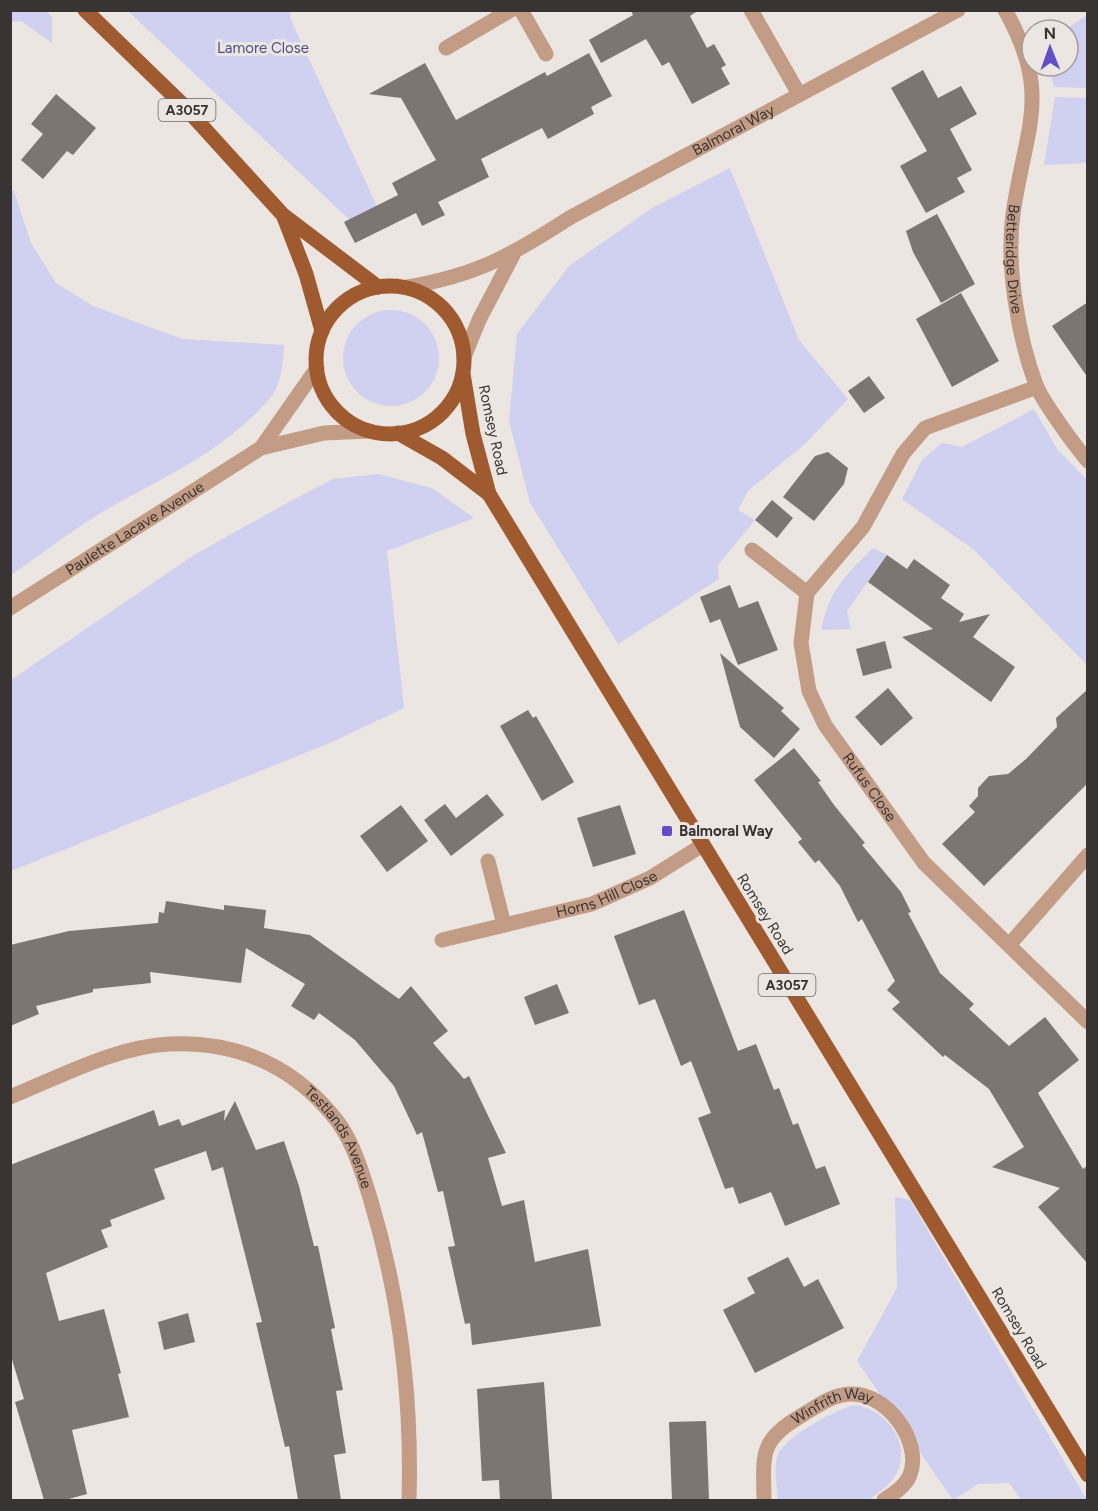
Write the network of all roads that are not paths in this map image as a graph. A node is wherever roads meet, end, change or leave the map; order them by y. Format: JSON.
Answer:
{"nodes":[{"id":1,"x":85,"y":10,"type":"edge"},
{"id":2,"x":511,"y":10,"type":"edge"},
{"id":3,"x":521,"y":10,"type":"edge"},
{"id":4,"x":751,"y":10,"type":"edge"},
{"id":5,"x":958,"y":10,"type":"edge"},
{"id":6,"x":1005,"y":10,"type":"edge"},
{"id":7,"x":446,"y":48,"type":"dead end"},
{"id":8,"x":546,"y":54,"type":"dead end"},
{"id":9,"x":798,"y":94,"type":"junction"},
{"id":10,"x":283,"y":215,"type":"junction"},
{"id":11,"x":513,"y":255,"type":"junction"},
{"id":12,"x":378,"y":287,"type":"junction"},
{"id":13,"x":407,"y":287,"type":"junction"},
{"id":14,"x":322,"y":331,"type":"junction"},
{"id":15,"x":464,"y":357,"type":"junction"},
{"id":16,"x":316,"y":368,"type":"junction"},
{"id":17,"x":463,"y":374,"type":"junction"},
{"id":18,"x":1037,"y":387,"type":"junction"},
{"id":19,"x":370,"y":431,"type":"junction"},
{"id":20,"x":398,"y":433,"type":"junction"},
{"id":21,"x":261,"y":448,"type":"junction"},
{"id":22,"x":1088,"y":461,"type":"edge"},
{"id":23,"x":489,"y":494,"type":"junction"},
{"id":24,"x":752,"y":550,"type":"dead end"},
{"id":25,"x":807,"y":593,"type":"junction"},
{"id":26,"x":10,"y":608,"type":"edge"},
{"id":27,"x":702,"y":846,"type":"junction"},
{"id":28,"x":1088,"y":855,"type":"edge"},
{"id":29,"x":488,"y":861,"type":"dead end"},
{"id":30,"x":504,"y":925,"type":"junction"},
{"id":31,"x":442,"y":940,"type":"dead end"},
{"id":32,"x":1009,"y":945,"type":"junction"},
{"id":33,"x":1088,"y":1022,"type":"edge"},
{"id":34,"x":10,"y":1097,"type":"edge"},
{"id":35,"x":1088,"y":1474,"type":"edge"},
{"id":36,"x":409,"y":1500,"type":"edge"},
{"id":37,"x":764,"y":1500,"type":"edge"},
{"id":38,"x":884,"y":1500,"type":"edge"}],
"edges":[{"from":1,"to":10,"type":"main road","number":"A3057"},
{"from":2,"to":7,"type":"street"},
{"from":3,"to":8,"type":"street"},
{"from":4,"to":9,"type":"street"},
{"from":5,"to":9,"type":"street","name":"Balmoral Way"},
{"from":6,"to":18,"type":"street","name":"Betteridge Drive"},
{"from":9,"to":11,"type":"street","name":"Balmoral Way"},
{"from":10,"to":12,"type":"main road","number":"A3057"},
{"from":10,"to":14,"type":"main road","number":"A3057"},
{"from":11,"to":13,"type":"street","name":"Balmoral Way"},
{"from":11,"to":15,"type":"street","name":"Balmoral Way"},
{"from":12,"to":13,"type":"main road"},
{"from":12,"to":14,"type":"main road"},
{"from":13,"to":15,"type":"main road"},
{"from":14,"to":16,"type":"main road"},
{"from":15,"to":17,"type":"main road"},
{"from":16,"to":19,"type":"main road"},
{"from":16,"to":21,"type":"street","name":"Paulette Lacave Avenue"},
{"from":17,"to":20,"type":"main road"},
{"from":17,"to":23,"type":"main road","name":"Romsey Road","number":"A3057"},
{"from":18,"to":22,"type":"street","name":"Betteridge Drive"},
{"from":18,"to":25,"type":"street"},
{"from":19,"to":20,"type":"main road"},
{"from":19,"to":21,"type":"street","name":"Paulette Lacave Avenue"},
{"from":20,"to":23,"type":"main road","name":"Romsey Road","number":"A3057"},
{"from":21,"to":26,"type":"street","name":"Paulette Lacave Avenue"},
{"from":23,"to":27,"type":"main road","name":"Romsey Road","number":"A3057"},
{"from":24,"to":25,"type":"street"},
{"from":25,"to":32,"type":"street","name":"Rufus Close"},
{"from":27,"to":30,"type":"street","name":"Horns Hill Close"},
{"from":27,"to":35,"type":"main road","name":"Romsey Road","number":"A3057"},
{"from":28,"to":32,"type":"street"},
{"from":29,"to":30,"type":"street"},
{"from":30,"to":31,"type":"street","name":"Horns Hill Close"},
{"from":32,"to":33,"type":"street","name":"Rufus Close"},
{"from":34,"to":36,"type":"street","name":"Testlands Avenue"},
{"from":37,"to":38,"type":"street","name":"Winfrith Way"}]}
